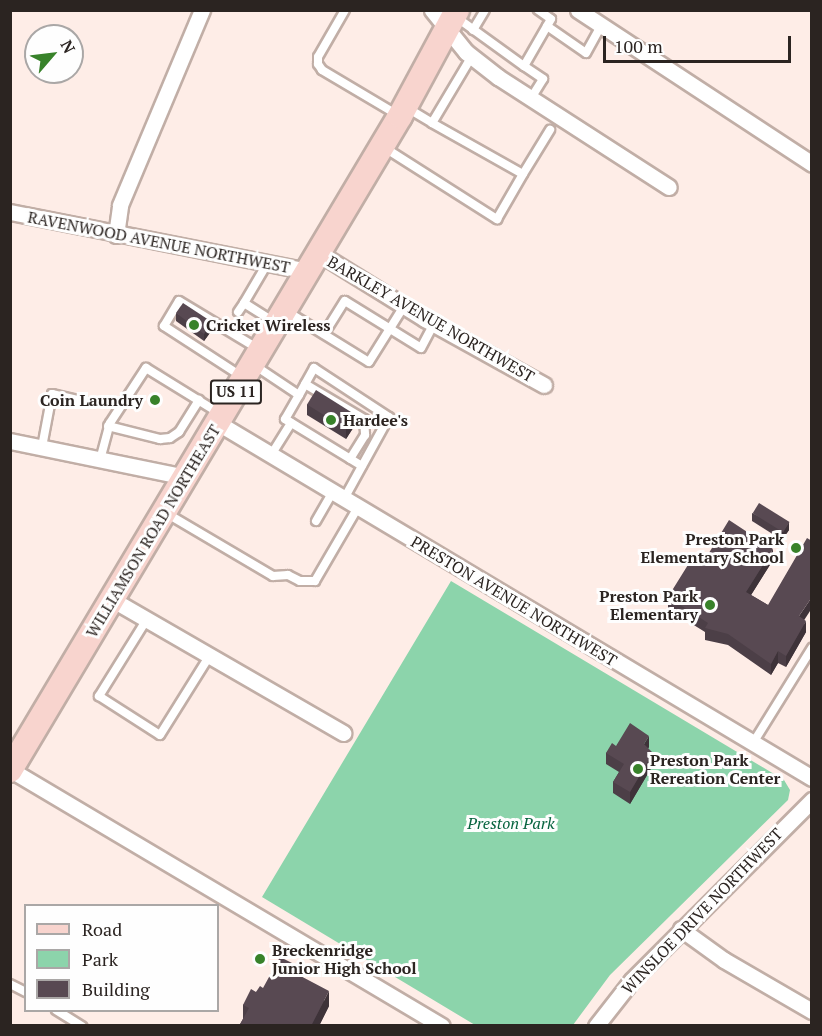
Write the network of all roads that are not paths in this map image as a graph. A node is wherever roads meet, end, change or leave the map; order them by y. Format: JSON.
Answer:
{"nodes":[{"id":1,"x":202,"y":10,"type":"edge"},
{"id":2,"x":345,"y":10,"type":"edge"},
{"id":3,"x":485,"y":10,"type":"edge"},
{"id":4,"x":538,"y":10,"type":"edge"},
{"id":5,"x":578,"y":10,"type":"edge"},
{"id":6,"x":453,"y":19,"type":"edge"},
{"id":7,"x":547,"y":26,"type":"junction"},
{"id":8,"x":601,"y":26,"type":"junction"},
{"id":9,"x":472,"y":56,"type":"junction"},
{"id":10,"x":524,"y":66,"type":"junction"},
{"id":11,"x":531,"y":98,"type":"junction"},
{"id":12,"x":402,"y":111,"type":"junction"},
{"id":13,"x":432,"y":123,"type":"junction"},
{"id":14,"x":550,"y":130,"type":"dead end"},
{"id":15,"x":382,"y":146,"type":"junction"},
{"id":16,"x":812,"y":164,"type":"edge"},
{"id":17,"x":523,"y":174,"type":"junction"},
{"id":18,"x":669,"y":187,"type":"dead end"},
{"id":19,"x":10,"y":212,"type":"edge"},
{"id":20,"x":116,"y":235,"type":"junction"},
{"id":21,"x":313,"y":262,"type":"junction"},
{"id":22,"x":267,"y":264,"type":"junction"},
{"id":23,"x":244,"y":303,"type":"junction"},
{"id":24,"x":404,"y":306,"type":"junction"},
{"id":25,"x":238,"y":312,"type":"dead end"},
{"id":26,"x":281,"y":316,"type":"junction"},
{"id":27,"x":434,"y":324,"type":"junction"},
{"id":28,"x":390,"y":328,"type":"junction"},
{"id":29,"x":324,"y":334,"type":"junction"},
{"id":30,"x":253,"y":364,"type":"junction"},
{"id":31,"x":305,"y":384,"type":"junction"},
{"id":32,"x":544,"y":385,"type":"dead end"},
{"id":33,"x":299,"y":395,"type":"junction"},
{"id":34,"x":199,"y":400,"type":"junction"},
{"id":35,"x":90,"y":403,"type":"dead end"},
{"id":36,"x":220,"y":419,"type":"junction"},
{"id":37,"x":291,"y":423,"type":"junction"},
{"id":38,"x":108,"y":426,"type":"junction"},
{"id":39,"x":10,"y":441,"type":"edge"},
{"id":40,"x":42,"y":447,"type":"junction"},
{"id":41,"x":271,"y":455,"type":"junction"},
{"id":42,"x":350,"y":459,"type":"junction"},
{"id":43,"x":100,"y":460,"type":"junction"},
{"id":44,"x":362,"y":466,"type":"junction"},
{"id":45,"x":186,"y":477,"type":"junction"},
{"id":46,"x":338,"y":495,"type":"junction"},
{"id":47,"x":358,"y":507,"type":"junction"},
{"id":48,"x":165,"y":512,"type":"junction"},
{"id":49,"x":316,"y":521,"type":"dead end"},
{"id":50,"x":112,"y":600,"type":"junction"},
{"id":51,"x":148,"y":617,"type":"junction"},
{"id":52,"x":812,"y":648,"type":"edge"},
{"id":53,"x":210,"y":654,"type":"junction"},
{"id":54,"x":343,"y":733,"type":"dead end"},
{"id":55,"x":753,"y":744,"type":"junction"},
{"id":56,"x":11,"y":770,"type":"edge"},
{"id":57,"x":812,"y":778,"type":"edge"},
{"id":58,"x":812,"y":800,"type":"edge"},
{"id":59,"x":681,"y":929,"type":"junction"},
{"id":60,"x":10,"y":984,"type":"edge"},
{"id":61,"x":24,"y":991,"type":"edge"},
{"id":62,"x":812,"y":1011,"type":"edge"},
{"id":63,"x":58,"y":1012,"type":"edge"},
{"id":64,"x":81,"y":1026,"type":"edge"},
{"id":65,"x":442,"y":1026,"type":"edge"},
{"id":66,"x":596,"y":1026,"type":"edge"}],
"edges":[{"from":1,"to":20,"type":"street"},
{"from":2,"to":12,"type":"lane"},
{"from":3,"to":6,"type":"lane"},
{"from":4,"to":7,"type":"lane"},
{"from":5,"to":8,"type":"street"},
{"from":6,"to":9,"type":"street"},
{"from":6,"to":10,"type":"lane"},
{"from":6,"to":12,"type":"main road","name":"WILLIAMSON ROAD NORTHEAST","number":"US 11"},
{"from":7,"to":8,"type":"lane"},
{"from":7,"to":10,"type":"lane"},
{"from":8,"to":16,"type":"street"},
{"from":9,"to":11,"type":"street"},
{"from":9,"to":13,"type":"lane"},
{"from":10,"to":11,"type":"lane"},
{"from":11,"to":18,"type":"street"},
{"from":12,"to":13,"type":"lane"},
{"from":12,"to":15,"type":"main road","name":"WILLIAMSON ROAD NORTHEAST","number":"US 11"},
{"from":13,"to":17,"type":"lane"},
{"from":14,"to":17,"type":"lane"},
{"from":15,"to":17,"type":"lane"},
{"from":15,"to":21,"type":"main road","name":"WILLIAMSON ROAD NORTHEAST","number":"US 11"},
{"from":19,"to":20,"type":"street","name":"RAVENWOOD AVENUE NORTHWEST"},
{"from":20,"to":22,"type":"street","name":"RAVENWOOD AVENUE NORTHWEST"},
{"from":21,"to":22,"type":"street","name":"RAVENWOOD AVENUE NORTHWEST"},
{"from":21,"to":24,"type":"street","name":"BARKLEY AVENUE NORTHWEST"},
{"from":21,"to":26,"type":"main road","name":"WILLIAMSON ROAD NORTHEAST","number":"US 11"},
{"from":22,"to":23,"type":"lane"},
{"from":23,"to":25,"type":"lane"},
{"from":23,"to":26,"type":"lane"},
{"from":24,"to":27,"type":"street","name":"BARKLEY AVENUE NORTHWEST"},
{"from":24,"to":28,"type":"lane"},
{"from":26,"to":29,"type":"lane"},
{"from":26,"to":30,"type":"main road","name":"WILLIAMSON ROAD NORTHEAST","number":"US 11"},
{"from":27,"to":28,"type":"lane"},
{"from":27,"to":32,"type":"street","name":"BARKLEY AVENUE NORTHWEST"},
{"from":28,"to":29,"type":"lane"},
{"from":28,"to":29,"type":"lane"},
{"from":30,"to":30,"type":"lane"},
{"from":30,"to":33,"type":"lane"},
{"from":30,"to":36,"type":"main road","name":"WILLIAMSON ROAD NORTHEAST","number":"US 11"},
{"from":31,"to":33,"type":"lane"},
{"from":31,"to":42,"type":"lane"},
{"from":31,"to":44,"type":"lane"},
{"from":33,"to":37,"type":"lane"},
{"from":34,"to":36,"type":"lane"},
{"from":34,"to":38,"type":"lane"},
{"from":34,"to":38,"type":"lane"},
{"from":35,"to":40,"type":"lane"},
{"from":36,"to":41,"type":"street","name":"PRESTON AVENUE NORTHWEST"},
{"from":36,"to":45,"type":"main road","name":"WILLIAMSON ROAD NORTHEAST","number":"US 11"},
{"from":37,"to":41,"type":"lane"},
{"from":37,"to":42,"type":"lane"},
{"from":38,"to":43,"type":"lane"},
{"from":39,"to":40,"type":"street"},
{"from":40,"to":43,"type":"street"},
{"from":41,"to":46,"type":"street","name":"PRESTON AVENUE NORTHWEST"},
{"from":42,"to":44,"type":"lane"},
{"from":43,"to":45,"type":"street"},
{"from":44,"to":46,"type":"lane"},
{"from":45,"to":48,"type":"main road","name":"WILLIAMSON ROAD NORTHEAST","number":"US 11"},
{"from":46,"to":47,"type":"street","name":"PRESTON AVENUE NORTHWEST"},
{"from":46,"to":49,"type":"lane"},
{"from":47,"to":48,"type":"lane"},
{"from":47,"to":55,"type":"street","name":"PRESTON AVENUE NORTHWEST"},
{"from":48,"to":50,"type":"main road","name":"WILLIAMSON ROAD NORTHEAST","number":"US 11"},
{"from":50,"to":51,"type":"street"},
{"from":50,"to":56,"type":"main road","name":"WILLIAMSON ROAD NORTHEAST","number":"US 11"},
{"from":51,"to":53,"type":"street"},
{"from":51,"to":53,"type":"lane"},
{"from":52,"to":55,"type":"lane"},
{"from":53,"to":54,"type":"street"},
{"from":55,"to":57,"type":"street","name":"PRESTON AVENUE NORTHWEST"},
{"from":56,"to":65,"type":"street"},
{"from":58,"to":59,"type":"street","name":"WINSLOE DRIVE NORTHWEST"},
{"from":59,"to":62,"type":"street"},
{"from":59,"to":66,"type":"street","name":"WINSLOE DRIVE NORTHWEST"},
{"from":60,"to":61,"type":"lane"},
{"from":63,"to":64,"type":"lane"}]}
